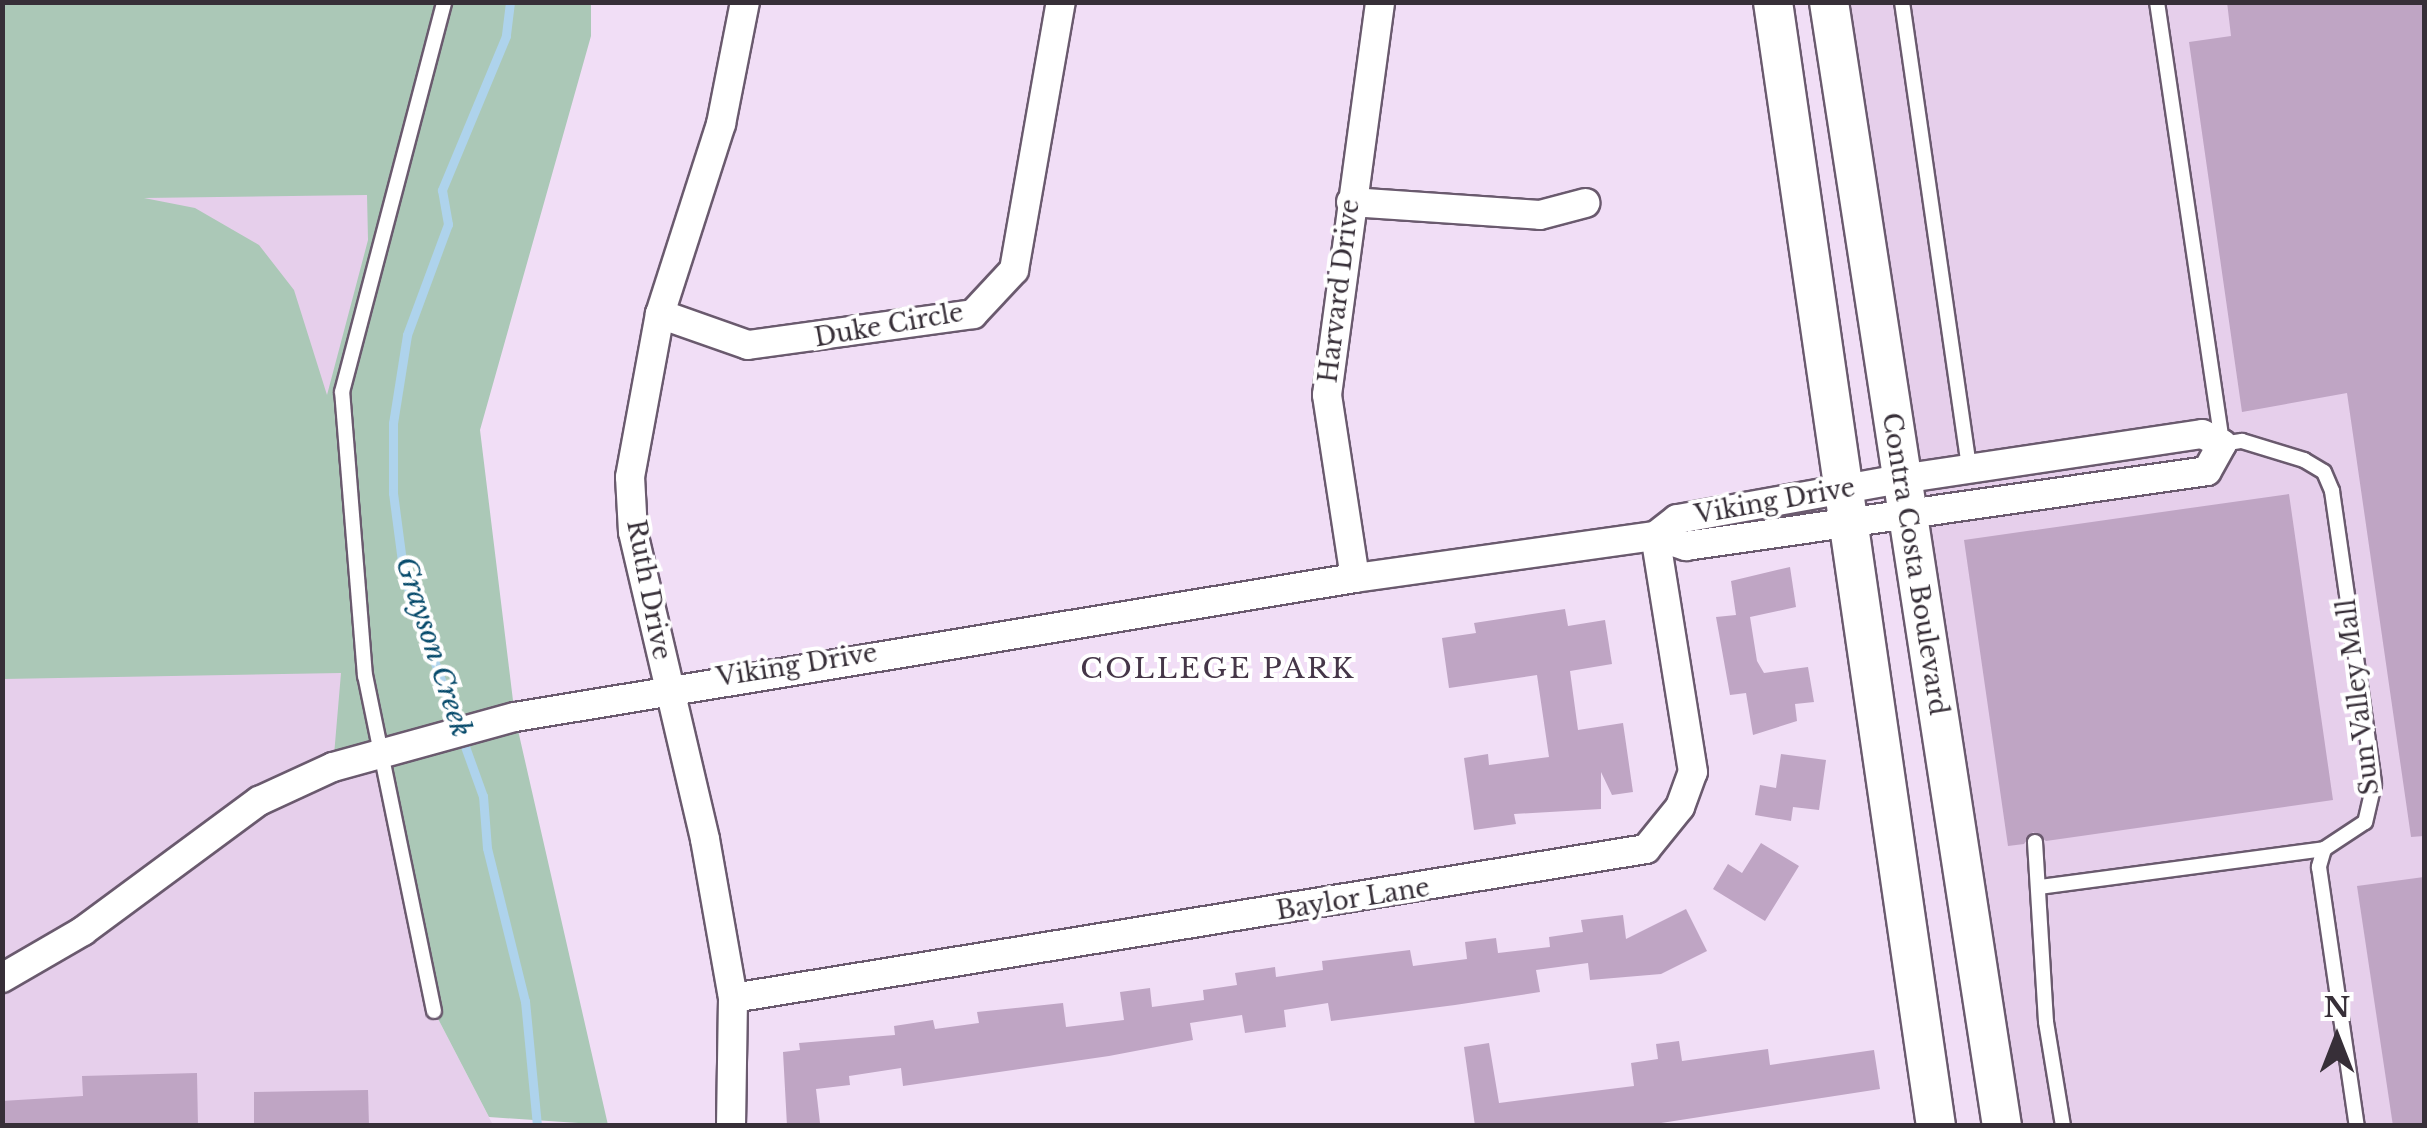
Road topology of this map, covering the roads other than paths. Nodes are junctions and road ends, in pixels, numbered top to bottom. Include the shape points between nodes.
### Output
1 (444, 2) edge
2 (745, 2) edge
3 (1061, 2) edge
4 (1380, 2) edge
5 (1773, 2) edge
6 (1829, 2) edge
7 (1902, 2) edge
8 (2157, 2) edge
9 (1351, 202) junction
10 (1585, 202) dead end
11 (660, 314) junction
12 (2222, 444) junction
13 (1969, 468) junction
14 (1903, 497) junction
15 (1846, 505) junction
16 (1656, 536) junction
17 (1356, 578) junction
18 (668, 687) junction
19 (390, 751) junction
20 (2036, 842) dead end
21 (2324, 848) junction
22 (2040, 887) junction
23 (2, 978) edge
24 (733, 998) junction
25 (434, 1012) dead end
26 (731, 1126) edge
27 (1936, 1126) edge
28 (2002, 1126) edge
29 (2062, 1126) edge
30 (2357, 1126) edge

1 - 19 lane via 342,392 364,676
2 - 11 street, Ruth Drive via 721,124
3 - 11 street, Duke Circle via 1014,270 972,314 748,346
4 - 9 street, Harvard Drive
5 - 15 main road
6 - 14 main road, Contra Costa Boulevard
7 - 13 lane
8 - 12 lane
9 - 10 street via 1540,215
9 - 17 street, Harvard Drive via 1327,394
11 - 18 street, Ruth Drive via 630,477 633,532
12 - 13 street, Sun Valley Mall via 2202,434
12 - 14 street via 2207,470
12 - 21 lane, Sun Valley Mall via 2242,441 2304,460 2324,472 2332,492 2374,805 2366,822
13 - 14 street, Sun Valley Mall
14 - 15 street, Viking Drive
14 - 28 main road, Contra Costa Boulevard
15 - 16 street, Viking Drive via 1677,519
15 - 27 main road
16 - 17 street, Viking Drive
16 - 24 street, Baylor Lane via 1692,772 1680,807 1646,848
17 - 18 street, Viking Drive
18 - 19 street, Viking Drive via 515,717
18 - 24 street, Ruth Drive
19 - 23 street, Viking Drive via 260,801 82,931
19 - 25 lane via 396,856
20 - 22 lane
21 - 22 lane
21 - 30 lane via 2319,867
22 - 29 lane via 2046,1022
24 - 26 street, Ruth Drive

